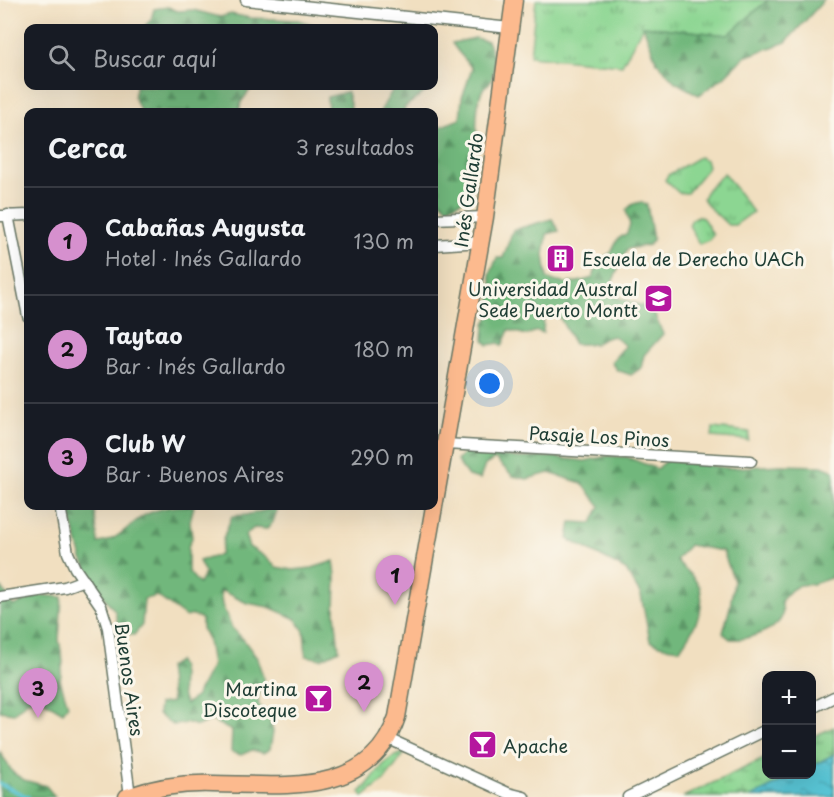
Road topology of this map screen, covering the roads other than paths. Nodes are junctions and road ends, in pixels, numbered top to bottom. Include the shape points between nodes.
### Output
1 (253, 0) edge
2 (514, 0) edge
3 (510, 28) junction
4 (24, 215) edge
5 (4, 216) edge
6 (485, 217) junction
7 (438, 219) edge
8 (481, 242) junction
9 (438, 244) edge
10 (24, 282) edge
11 (445, 444) junction
12 (751, 461) dead end
13 (438, 484) edge
14 (61, 510) edge
15 (433, 510) edge
16 (84, 580) junction
17 (0, 597) edge
18 (834, 697) edge
19 (816, 706) edge
20 (762, 732) edge
21 (389, 739) junction
22 (129, 796) edge
23 (524, 797) edge
24 (628, 797) edge

1 - 3 street
2 - 3 highway, Inés Gallardo
3 - 6 highway, Inés Gallardo
4 - 5 street
5 - 10 street
6 - 7 street
6 - 8 highway, Inés Gallardo
8 - 9 street
8 - 11 highway, Inés Gallardo
11 - 12 street, Pasaje Los Pinos
11 - 13 highway, Inés Gallardo
14 - 16 street, Buenos Aires via 68,553
15 - 21 highway, Inés Gallardo via 397,717
16 - 17 street via 65,587
16 - 22 street, Buenos Aires via 101,606 108,628
18 - 19 street
20 - 24 street
21 - 22 highway, Inés Gallardo via 363,772 334,786 293,789 195,784
21 - 23 street

